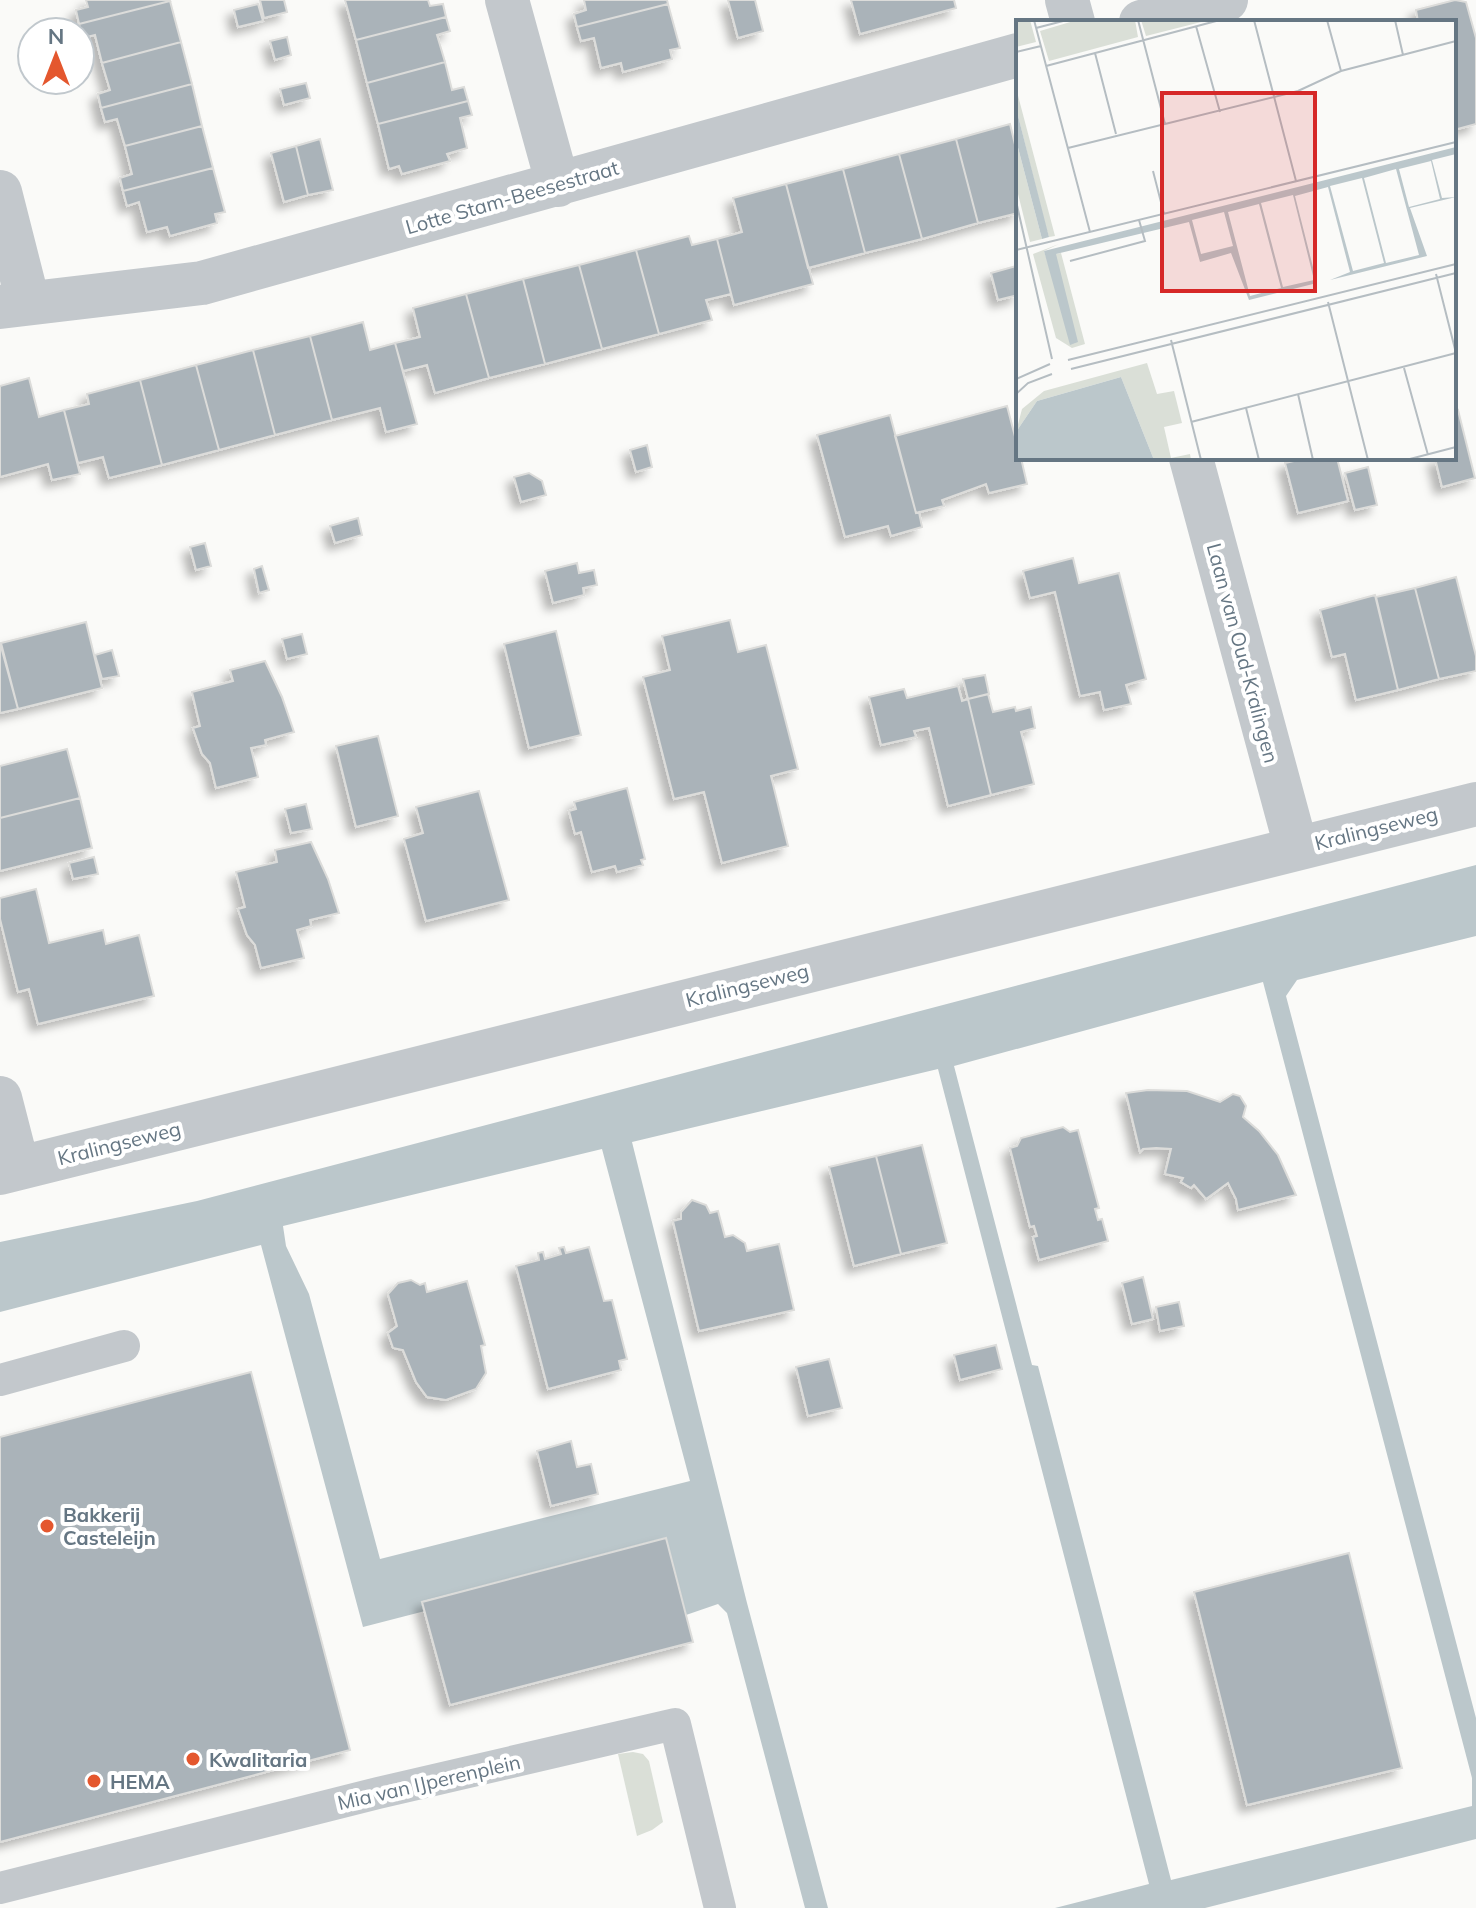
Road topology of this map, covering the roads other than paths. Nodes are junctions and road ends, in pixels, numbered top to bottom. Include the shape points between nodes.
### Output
1 (507, 0) edge
2 (1067, 0) edge
3 (1226, 0) edge
4 (1072, 20) edge
5 (1149, 20) edge
6 (1016, 56) edge
7 (558, 185) junction
8 (0, 192) edge
9 (14, 304) edge
10 (1192, 460) edge
11 (1476, 804) edge
12 (1296, 847) junction
13 (0, 1098) edge
14 (9, 1171) edge
15 (124, 1346) dead end
16 (0, 1380) edge
17 (0, 1888) edge
18 (720, 1908) edge

1 - 7 street
2 - 4 street
3 - 5 street
6 - 7 street, Lotte Stam-Beesestraat
7 - 9 street, Lotte Stam-Beesestraat via 202,283
8 - 9 street
10 - 12 street, Laan van Oud-Kralingen
11 - 12 street, Kralingseweg
12 - 14 street, Kralingseweg
13 - 14 street, Kralingseweg
15 - 16 lane
17 - 18 lane, Mia van IJperenplein via 675,1724

